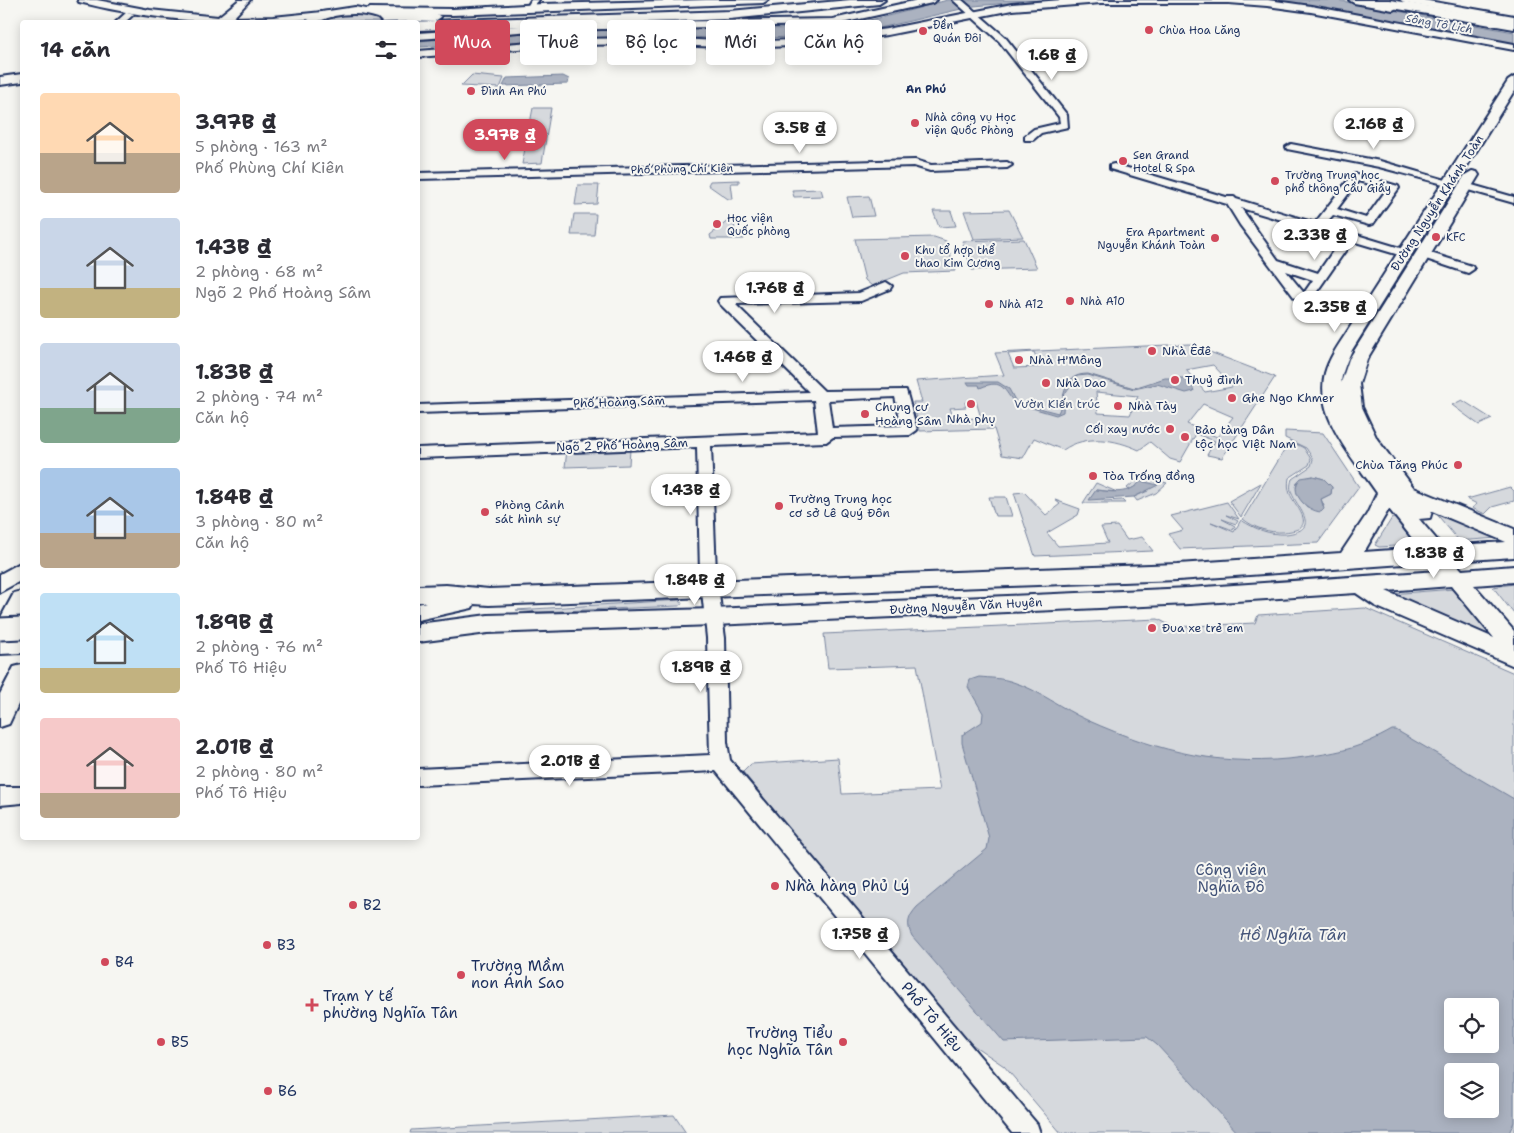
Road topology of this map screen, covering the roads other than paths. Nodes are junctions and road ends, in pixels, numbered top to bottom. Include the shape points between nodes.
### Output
1 (143, 0) edge
2 (245, 0) edge
3 (763, 0) edge
4 (786, 0) edge
5 (851, 0) edge
6 (879, 0) edge
7 (932, 0) edge
8 (958, 0) edge
9 (1354, 0) edge
10 (1369, 0) edge
11 (1387, 0) edge
12 (1405, 0) edge
13 (78, 1) edge
14 (682, 2) edge
15 (533, 4) edge
16 (370, 11) junction
17 (972, 11) junction
18 (714, 13) junction
19 (332, 14) junction
20 (871, 14) junction
21 (123, 15) edge
22 (595, 16) junction
23 (1483, 18) junction
24 (172, 20) edge
25 (194, 20) edge
26 (224, 20) edge
27 (276, 20) edge
28 (316, 20) edge
29 (387, 20) edge
30 (1513, 21) edge
31 (420, 25) edge
32 (420, 30) edge
33 (420, 36) edge
34 (1511, 47) edge
35 (420, 54) edge
36 (1514, 80) edge
37 (1029, 138) dead end
38 (1291, 147) dead end
39 (1478, 165) dead end
40 (1006, 166) dead end
41 (1114, 167) dead end
42 (594, 171) joint
43 (420, 176) edge
44 (1458, 184) junction
45 (1514, 186) edge
46 (1230, 199) junction
47 (1511, 199) edge
48 (1328, 210) junction
49 (1318, 226) junction
50 (1349, 236) junction
51 (1406, 253) junction
52 (1424, 255) junction
53 (1275, 263) junction
54 (1468, 269) dead end
55 (1320, 278) junction
56 (886, 286) dead end
57 (1304, 302) junction
58 (1362, 321) junction
59 (820, 395) junction
60 (420, 409) edge
61 (825, 435) junction
62 (704, 442) junction
63 (420, 453) edge
64 (1396, 492) junction
65 (1514, 537) edge
66 (1514, 549) edge
67 (1447, 555) junction
68 (1347, 561) junction
69 (20, 571) edge
70 (1178, 572) junction
71 (1514, 574) edge
72 (1047, 577) junction
73 (1466, 577) junction
74 (0, 584) edge
75 (1360, 585) junction
76 (709, 590) junction
77 (420, 594) edge
78 (1189, 596) junction
79 (489, 597) junction
80 (1055, 602) junction
81 (17, 610) edge
82 (420, 613) edge
83 (420, 613) edge
84 (713, 617) junction
85 (488, 624) junction
86 (1514, 626) edge
87 (0, 629) edge
88 (420, 633) edge
89 (0, 640) edge
90 (20, 644) edge
91 (0, 645) edge
92 (1514, 647) edge
93 (1514, 657) edge
94 (20, 679) edge
95 (11, 702) edge
96 (721, 763) junction
97 (420, 777) edge
98 (20, 795) edge
99 (0, 796) edge
100 (1028, 1133) edge

1 - 21 main road
2 - 26 main road
3 - 14 main road
4 - 18 highway
5 - 18 highway
6 - 18 highway via 798,10
7 - 20 main road
8 - 17 street
9 - 30 main road
10 - 23 highway
11 - 23 highway
12 - 30 main road
13 - 21 main road
14 - 15 main road
15 - 16 main road via 453,12
16 - 19 highway
16 - 29 highway
17 - 34 main road via 1101,0 1229,0 1311,9
17 - 35 main road via 887,32 814,42 742,45 654,40 570,42
17 - 37 street via 1007,43 1064,117 1066,125 1038,131
18 - 20 highway
18 - 22 highway
19 - 27 main road
19 - 28 highway
20 - 33 main road via 822,22 547,26
21 - 24 main road
21 - 25 main road
22 - 29 highway via 521,12
22 - 31 highway
22 - 32 highway
23 - 30 highway
36 - 44 main road, Đường Nguyễn Khánh Toàn
38 - 44 street via 1380,164
39 - 44 main road, Đường Nguyễn Khánh Toàn
40 - 42 street, Phố Phùng Chí Kiên via 930,168 915,163
41 - 46 street
42 - 43 street, Phố Phùng Chí Kiên
44 - 47 street
44 - 51 main road, Đường Nguyễn Khánh Toàn
44 - 52 main road, Đường Nguyễn Khánh Toàn
45 - 47 street
46 - 49 street
46 - 53 street
48 - 48 street via 1368,222 1394,188 1356,177
48 - 49 street
49 - 50 street
50 - 51 street
50 - 55 street
51 - 58 main road, Đường Nguyễn Khánh Toàn
52 - 54 street
52 - 64 main road, Đường Nguyễn Khánh Toàn via 1358,359 1350,382 1350,398 1358,421
53 - 55 street
53 - 57 street
55 - 57 street
56 - 59 street via 861,297 724,302
57 - 58 street
58 - 64 main road, Đường Nguyễn Khánh Toàn via 1336,364 1332,380 1333,400 1344,431
59 - 60 street, Phố Hoàng Sâm
59 - 61 street
59 - 61 street, Phố Hoàng Sâm via 901,392 910,430
61 - 62 street, Ngõ 2 Phố Hoàng Sâm
62 - 63 street, Ngõ 2 Phố Hoàng Sâm
62 - 76 street
64 - 65 main road
64 - 67 main road, Đường Nguyễn Khánh Toàn
64 - 68 main road
66 - 67 main road, Đường Nguyễn Văn Huyên
67 - 68 main road, Đường Nguyễn Văn Huyên
67 - 73 main road, Đường Nguyễn Khánh Toàn
68 - 70 main road, Đường Nguyễn Văn Huyên
69 - 74 main road
70 - 72 main road, Đường Nguyễn Văn Huyên
70 - 78 main road
71 - 73 main road, Đường Nguyễn Văn Huyên
72 - 76 main road, Đường Nguyễn Văn Huyên
72 - 80 main road
73 - 75 main road, Đường Nguyễn Văn Huyên
73 - 86 main road, Đường Nguyễn Khánh Toàn
73 - 92 main road, Đường Nguyễn Khánh Toàn
75 - 78 main road, Đường Nguyễn Văn Huyên
75 - 93 main road via 1383,600
76 - 79 main road, Đường Nguyễn Văn Huyên
76 - 84 street
77 - 79 main road, Đường Nguyễn Văn Huyên
78 - 80 main road, Đường Nguyễn Văn Huyên
79 - 82 main road
80 - 84 main road, Đường Nguyễn Văn Huyên
81 - 87 main road, bridge
81 - 89 main road
83 - 85 main road
84 - 85 main road, Đường Nguyễn Văn Huyên
84 - 96 street
85 - 88 main road, Đường Nguyễn Văn Huyên
90 - 91 main road
94 - 95 main road
96 - 97 street
96 - 100 street, Phố Tô Hiệu
98 - 99 street

